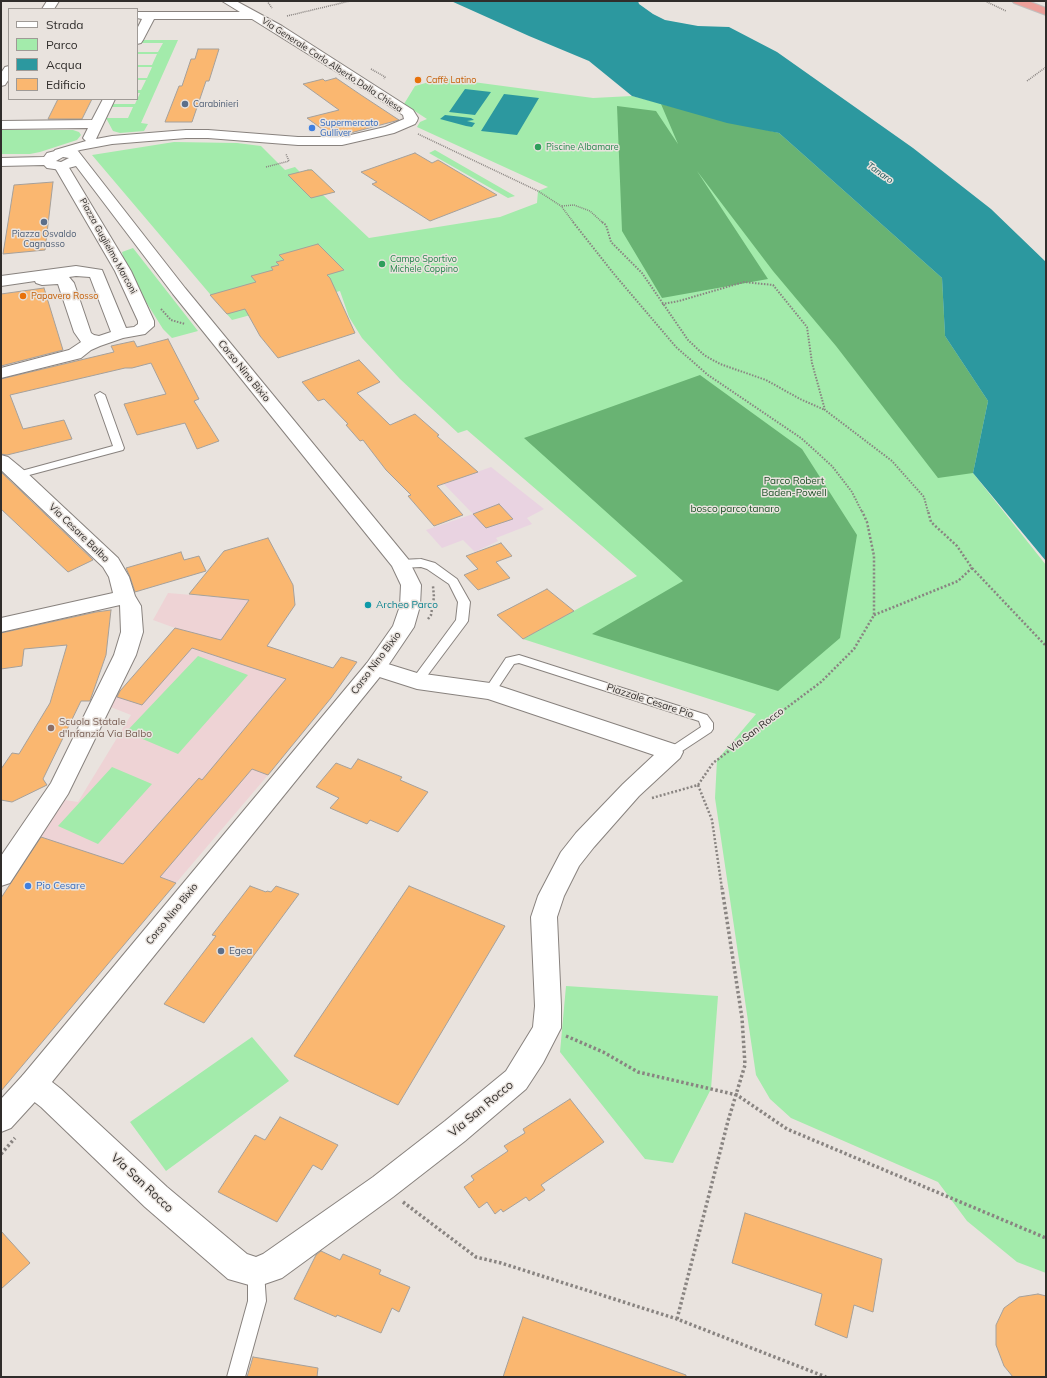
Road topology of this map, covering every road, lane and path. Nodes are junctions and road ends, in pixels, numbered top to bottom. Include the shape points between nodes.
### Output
1 (228, 1) edge
2 (350, 1) edge
3 (1018, 1) edge
4 (1025, 1) edge
5 (1046, 4) edge
6 (1046, 12) edge
7 (138, 15) edge
8 (150, 15) junction
9 (260, 19) junction
10 (138, 38) edge
11 (1046, 67) edge
12 (8, 72) edge
13 (1027, 81) dead end
14 (1, 82) edge
15 (108, 100) edge
16 (96, 124) junction
17 (1, 125) edge
18 (404, 125) junction
19 (107, 141) junction
20 (88, 144) junction
21 (282, 145) junction
22 (76, 157) junction
23 (56, 160) junction
24 (1, 162) edge
25 (266, 167) dead end
26 (101, 189) junction
27 (561, 206) junction
28 (1, 281) edge
29 (1, 286) edge
30 (131, 286) junction
31 (662, 304) junction
32 (206, 324) junction
33 (120, 334) junction
34 (95, 342) junction
35 (1, 373) edge
36 (100, 395) dead end
37 (825, 410) junction
38 (1, 461) edge
39 (18, 475) junction
40 (411, 564) junction
41 (972, 568) junction
42 (125, 597) junction
43 (874, 615) junction
44 (427, 621) dead end
45 (1, 625) edge
46 (1046, 646) edge
47 (375, 668) junction
48 (417, 681) junction
49 (490, 691) junction
50 (672, 752) junction
51 (698, 785) junction
52 (616, 808) junction
53 (1, 876) edge
54 (547, 1028) junction
55 (32, 1084) junction
56 (737, 1095) junction
57 (1, 1119) edge
58 (383, 1187) junction
59 (1046, 1238) edge
60 (256, 1272) junction
61 (676, 1319) junction
62 (236, 1377) edge
63 (826, 1377) edge

1 - 9 street, Via Generale Carlo Alberto Dalla Chiesa
2 - 9 path
3 - 6 highway
4 - 5 highway
7 - 8 street
8 - 9 street
8 - 10 street
9 - 18 street, Via Generale Carlo Alberto Dalla Chiesa via 408,113 410,121
11 - 13 path
12 - 14 street
15 - 16 street
16 - 17 street
16 - 19 street via 105,129
16 - 20 street
18 - 21 street, Via Generale Carlo Alberto Dalla Chiesa via 342,142
18 - 27 path via 538,191
19 - 20 street, Via Generale Carlo Alberto Dalla Chiesa
19 - 21 street, Via Generale Carlo Alberto Dalla Chiesa via 208,134
19 - 22 street
20 - 23 street, Via Generale Carlo Alberto Dalla Chiesa
21 - 25 path via 289,161
22 - 23 street via 73,162
22 - 26 street, Corso Nino Bixio
23 - 24 street, Corso Nino Bixio
23 - 26 street, Corso Nino Bixio
23 - 30 street, Piazza Guglielmo Marconi
26 - 32 street, Corso Nino Bixio
27 - 31 path via 574,205 590,211 606,225 611,242 642,274
27 - 43 path via 676,347 708,375 801,438 832,466 852,492 867,522 874,556
28 - 33 street via 76,271 96,272
29 - 34 street via 63,280 84,336
30 - 32 path via 138,285 171,320 194,327
30 - 33 street, Piazza Guglielmo Marconi via 146,326
31 - 37 path via 688,340 704,355 720,364 766,380
31 - 37 path via 744,282 772,285 807,327 812,363
32 - 40 street, Corso Nino Bixio
33 - 34 street, Piazza Guglielmo Marconi
34 - 35 street, Piazza Guglielmo Marconi via 75,354
36 - 39 lane via 120,448
37 - 41 path via 892,461 924,497 931,522 957,546
38 - 39 street, Via Cesare Balbo
39 - 42 street, Via Cesare Balbo via 111,562
40 - 44 path via 432,584 434,597 431,615
40 - 47 street, Corso Nino Bixio via 410,606 403,627
40 - 48 lane via 431,566 453,582 464,602 462,621
41 - 43 path via 958,581
41 - 46 path
42 - 45 street
42 - 53 street, Via Cesare Balbo via 131,606 132,632 125,654 60,788
43 - 51 path, Via San Rocco via 854,649 821,682 713,763
47 - 48 street
47 - 55 street, Corso Nino Bixio
48 - 49 street
49 - 50 street
49 - 50 lane, Piazzale Cesare Pio via 510,661 519,659 703,718 707,723 707,729
50 - 52 street, Via San Rocco via 631,790
51 - 52 path
51 - 56 path via 712,820 742,1018 744,1065
52 - 54 street, Via San Rocco via 570,859 546,910 544,917
54 - 56 path via 603,1052 638,1072
54 - 58 street, Via San Rocco via 534,1054 516,1080
55 - 57 street, Corso Nino Bixio
55 - 60 street, Via San Rocco via 51,1098 156,1197 239,1268
56 - 59 path via 787,1129
56 - 61 path
58 - 60 street, Via San Rocco via 271,1267
58 - 61 path via 476,1257
60 - 62 lane via 257,1301
61 - 63 path

